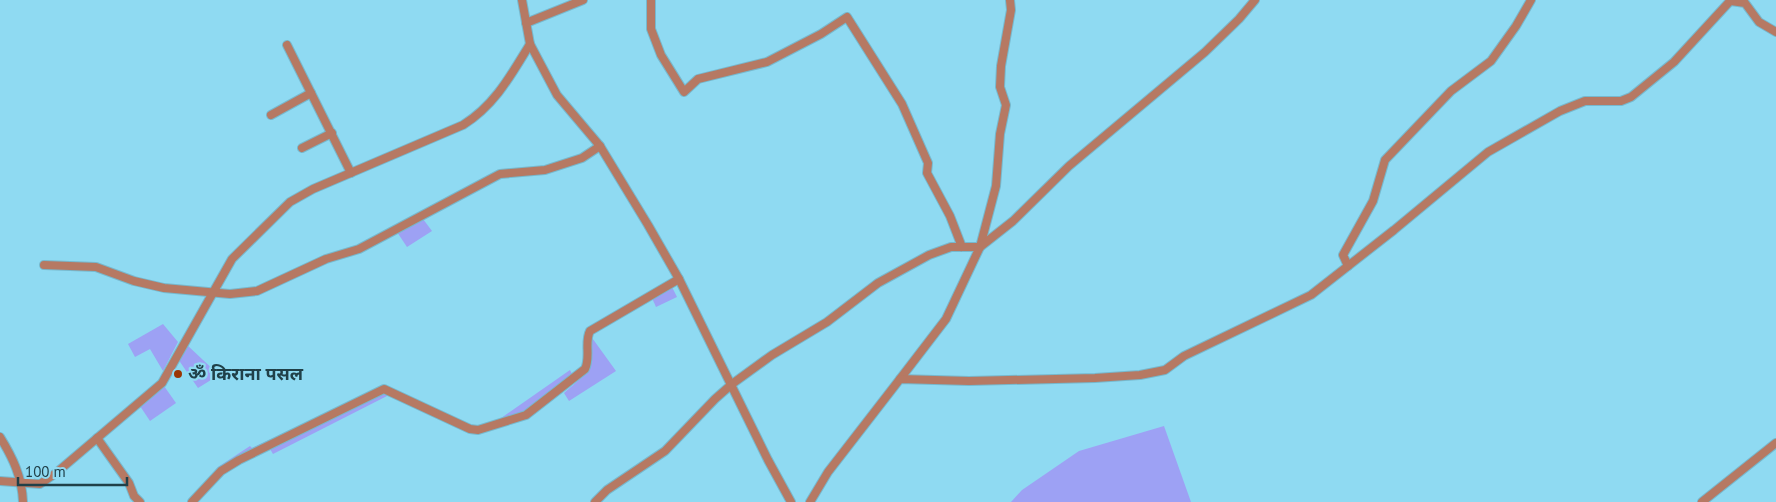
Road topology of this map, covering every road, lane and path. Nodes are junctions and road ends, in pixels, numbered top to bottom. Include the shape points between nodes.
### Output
1 (522, 0) edge
2 (583, 0) edge
3 (651, 0) edge
4 (1010, 0) edge
5 (1255, 0) edge
6 (1530, 0) edge
7 (1731, 0) edge
8 (526, 23) junction
9 (1776, 32) edge
10 (530, 44) junction
11 (287, 45) dead end
12 (311, 93) junction
13 (271, 115) dead end
14 (332, 133) junction
15 (600, 146) junction
16 (302, 148) dead end
17 (352, 173) junction
18 (962, 247) junction
19 (980, 247) junction
20 (44, 265) dead end
21 (1348, 266) junction
22 (679, 279) junction
23 (212, 292) junction
24 (900, 379) junction
25 (732, 384) junction
26 (0, 437) edge
27 (97, 438) junction
28 (1776, 443) edge
29 (0, 481) edge
30 (22, 484) junction
31 (23, 502) edge
32 (140, 502) edge
33 (192, 502) edge
34 (594, 502) edge
35 (791, 502) edge
36 (810, 502) edge
37 (1702, 502) edge

1 - 8 street
2 - 8 street
3 - 18 street via 651,29 661,55 684,92 698,80 767,62 847,17 902,104 928,163 927,172
4 - 19 street via 1000,80 1006,106 996,186
5 - 19 street via 1206,52 1069,166 1013,221
6 - 21 street via 1491,61 1451,91 1385,160 1373,201 1343,255
7 - 9 street via 1744,3 1759,22
7 - 21 street via 1674,62 1631,97 1621,101 1585,101 1560,111 1488,152
8 - 10 street
10 - 15 street via 557,95
10 - 17 street via 502,90 478,116
11 - 12 street
12 - 13 street
12 - 14 street
14 - 16 street
14 - 17 street
15 - 22 street
15 - 23 street via 582,158 545,170 500,174 359,249 326,259 257,291
17 - 23 street via 313,188 290,202 232,259
18 - 19 street
18 - 25 street via 951,247 928,255 878,283 827,322
19 - 24 street via 946,319
20 - 23 street via 96,268 164,288
21 - 24 street via 1311,294 1184,356 1165,370 1095,378
22 - 25 street
22 - 33 street via 590,330 585,369 526,414 478,430 470,429 384,389 239,460 221,471
23 - 27 street via 162,383
24 - 36 street via 828,472
25 - 34 street via 665,452
25 - 35 street
26 - 30 street
27 - 30 street via 40,484
27 - 32 street
28 - 37 street
29 - 30 street
30 - 31 street

